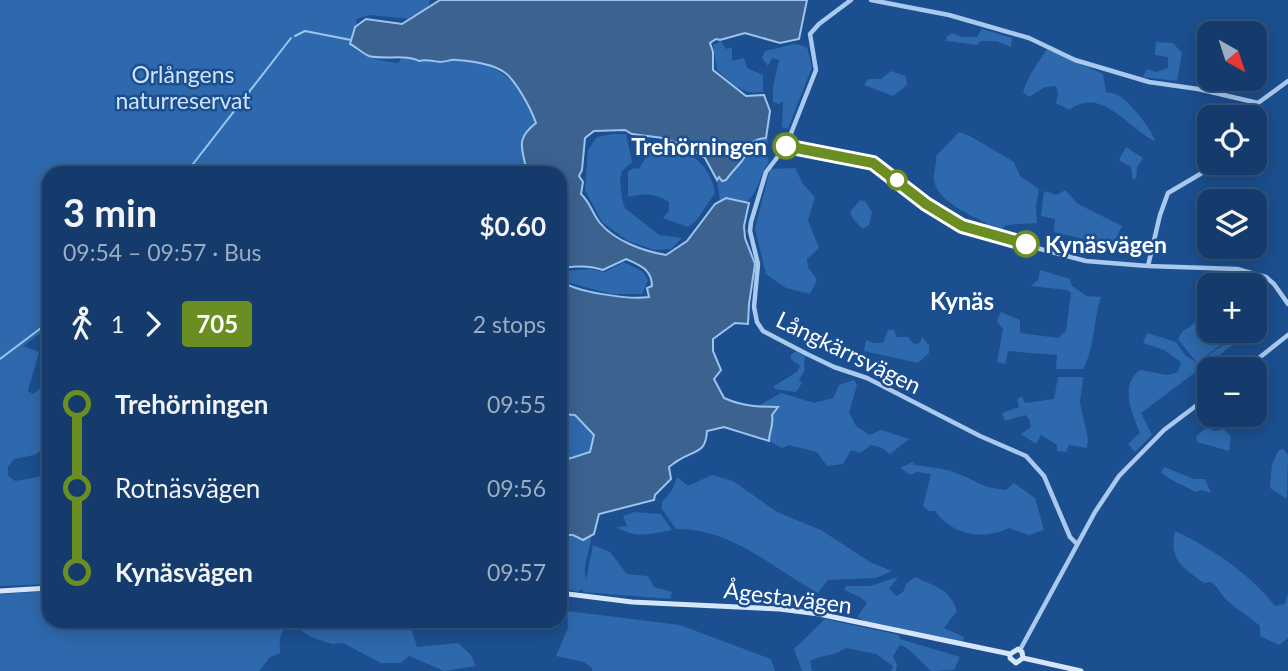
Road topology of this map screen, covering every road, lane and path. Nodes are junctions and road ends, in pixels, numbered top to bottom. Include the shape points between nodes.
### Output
1 (851, 0) edge
2 (871, 0) edge
3 (1288, 81) edge
4 (1258, 103) joint
5 (786, 146) junction
6 (1199, 175) edge
7 (1148, 266) junction
8 (1288, 304) edge
9 (1288, 335) edge
10 (1260, 357) edge
11 (1197, 405) edge
12 (1077, 544) junction
13 (42, 588) edge
14 (0, 591) edge
15 (567, 594) edge
16 (1020, 650) junction
17 (1010, 654) junction
18 (1023, 659) junction
19 (1081, 671) edge

1 - 5 street, Långkärrsvägen via 810,34 816,70
2 - 4 street via 976,22 1149,82
3 - 4 street
5 - 7 street via 873,163 943,216 983,234 1086,261
5 - 12 street, Långkärrsvägen via 766,172 751,222 758,264 754,315 759,326 816,359 867,378 1026,456 1044,476 1071,540
6 - 7 street via 1168,193
7 - 8 street via 1237,268 1274,284
9 - 10 street
11 - 12 street via 1164,429 1124,470
12 - 16 street
13 - 14 main road
15 - 17 main road, Ågestavägen via 819,614
16 - 17 main road
16 - 18 main road
17 - 18 main road, Ågestavägen via 1016,663
18 - 19 main road, Ågestavägen

